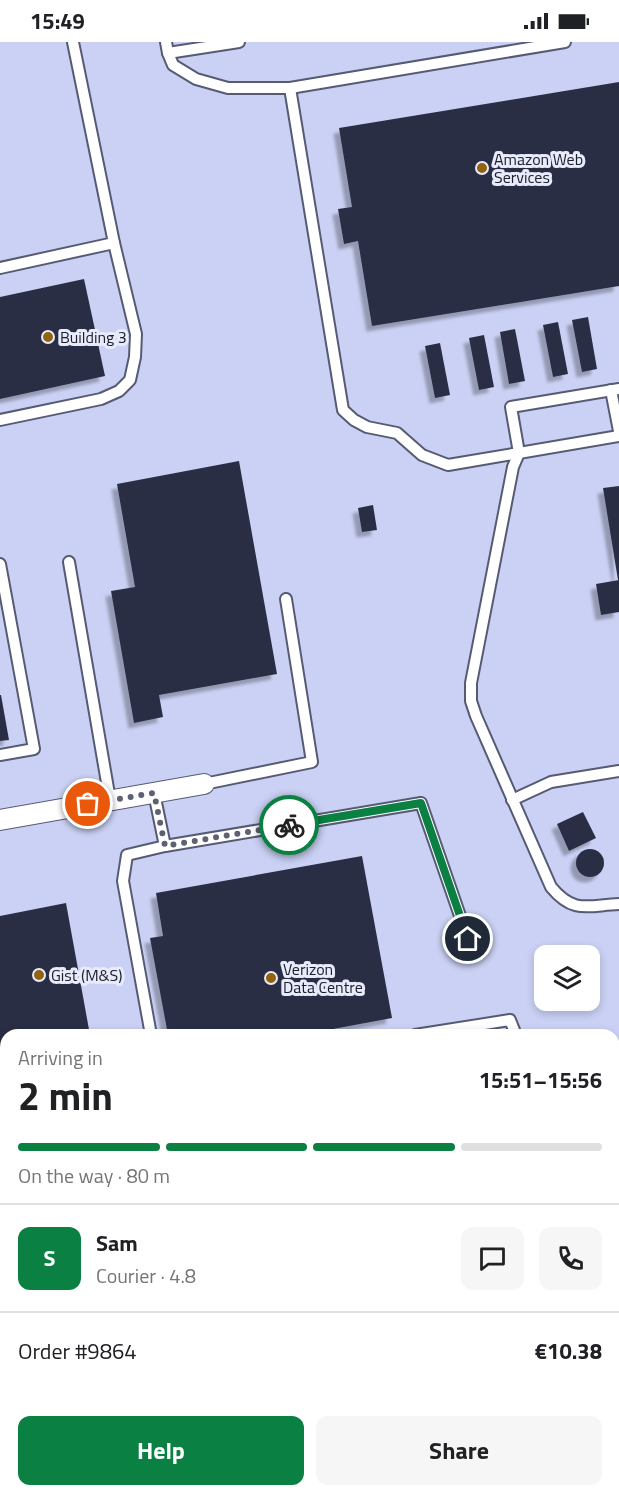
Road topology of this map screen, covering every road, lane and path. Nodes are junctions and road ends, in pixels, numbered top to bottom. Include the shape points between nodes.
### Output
1 (73, 42) edge
2 (239, 42) edge
3 (565, 42) edge
4 (167, 48) edge
5 (290, 88) junction
6 (114, 243) junction
7 (0, 268) edge
8 (615, 389) edge
9 (0, 420) edge
10 (619, 431) edge
11 (619, 436) edge
12 (519, 453) junction
13 (69, 562) dead end
14 (0, 564) edge
15 (286, 599) dead end
16 (0, 755) edge
17 (619, 771) edge
18 (204, 784) joint
19 (154, 793) junction
20 (110, 800) junction
21 (512, 800) junction
22 (0, 820) edge
23 (165, 846) junction
24 (619, 904) edge
25 (468, 939) dead end
26 (150, 1029) edge
27 (453, 1029) edge
28 (514, 1029) edge

1 - 6 lane
2 - 4 lane
3 - 5 lane
4 - 5 lane via 173,65 196,79 228,88
5 - 12 lane via 343,410 367,427 397,433 422,455 448,465
6 - 7 lane
6 - 9 lane via 136,334 130,380 119,391 101,399
8 - 10 lane
8 - 12 lane via 511,406
11 - 12 lane
12 - 21 lane via 513,467 471,683 476,716
13 - 20 lane
14 - 16 lane via 34,748
15 - 18 lane via 312,762
17 - 21 lane via 552,782
18 - 19 street
19 - 20 street
19 - 23 lane
20 - 22 street
21 - 24 lane via 559,897 588,908
23 - 25 lane via 421,803
23 - 26 lane via 127,855 123,881
27 - 28 lane via 510,1020

